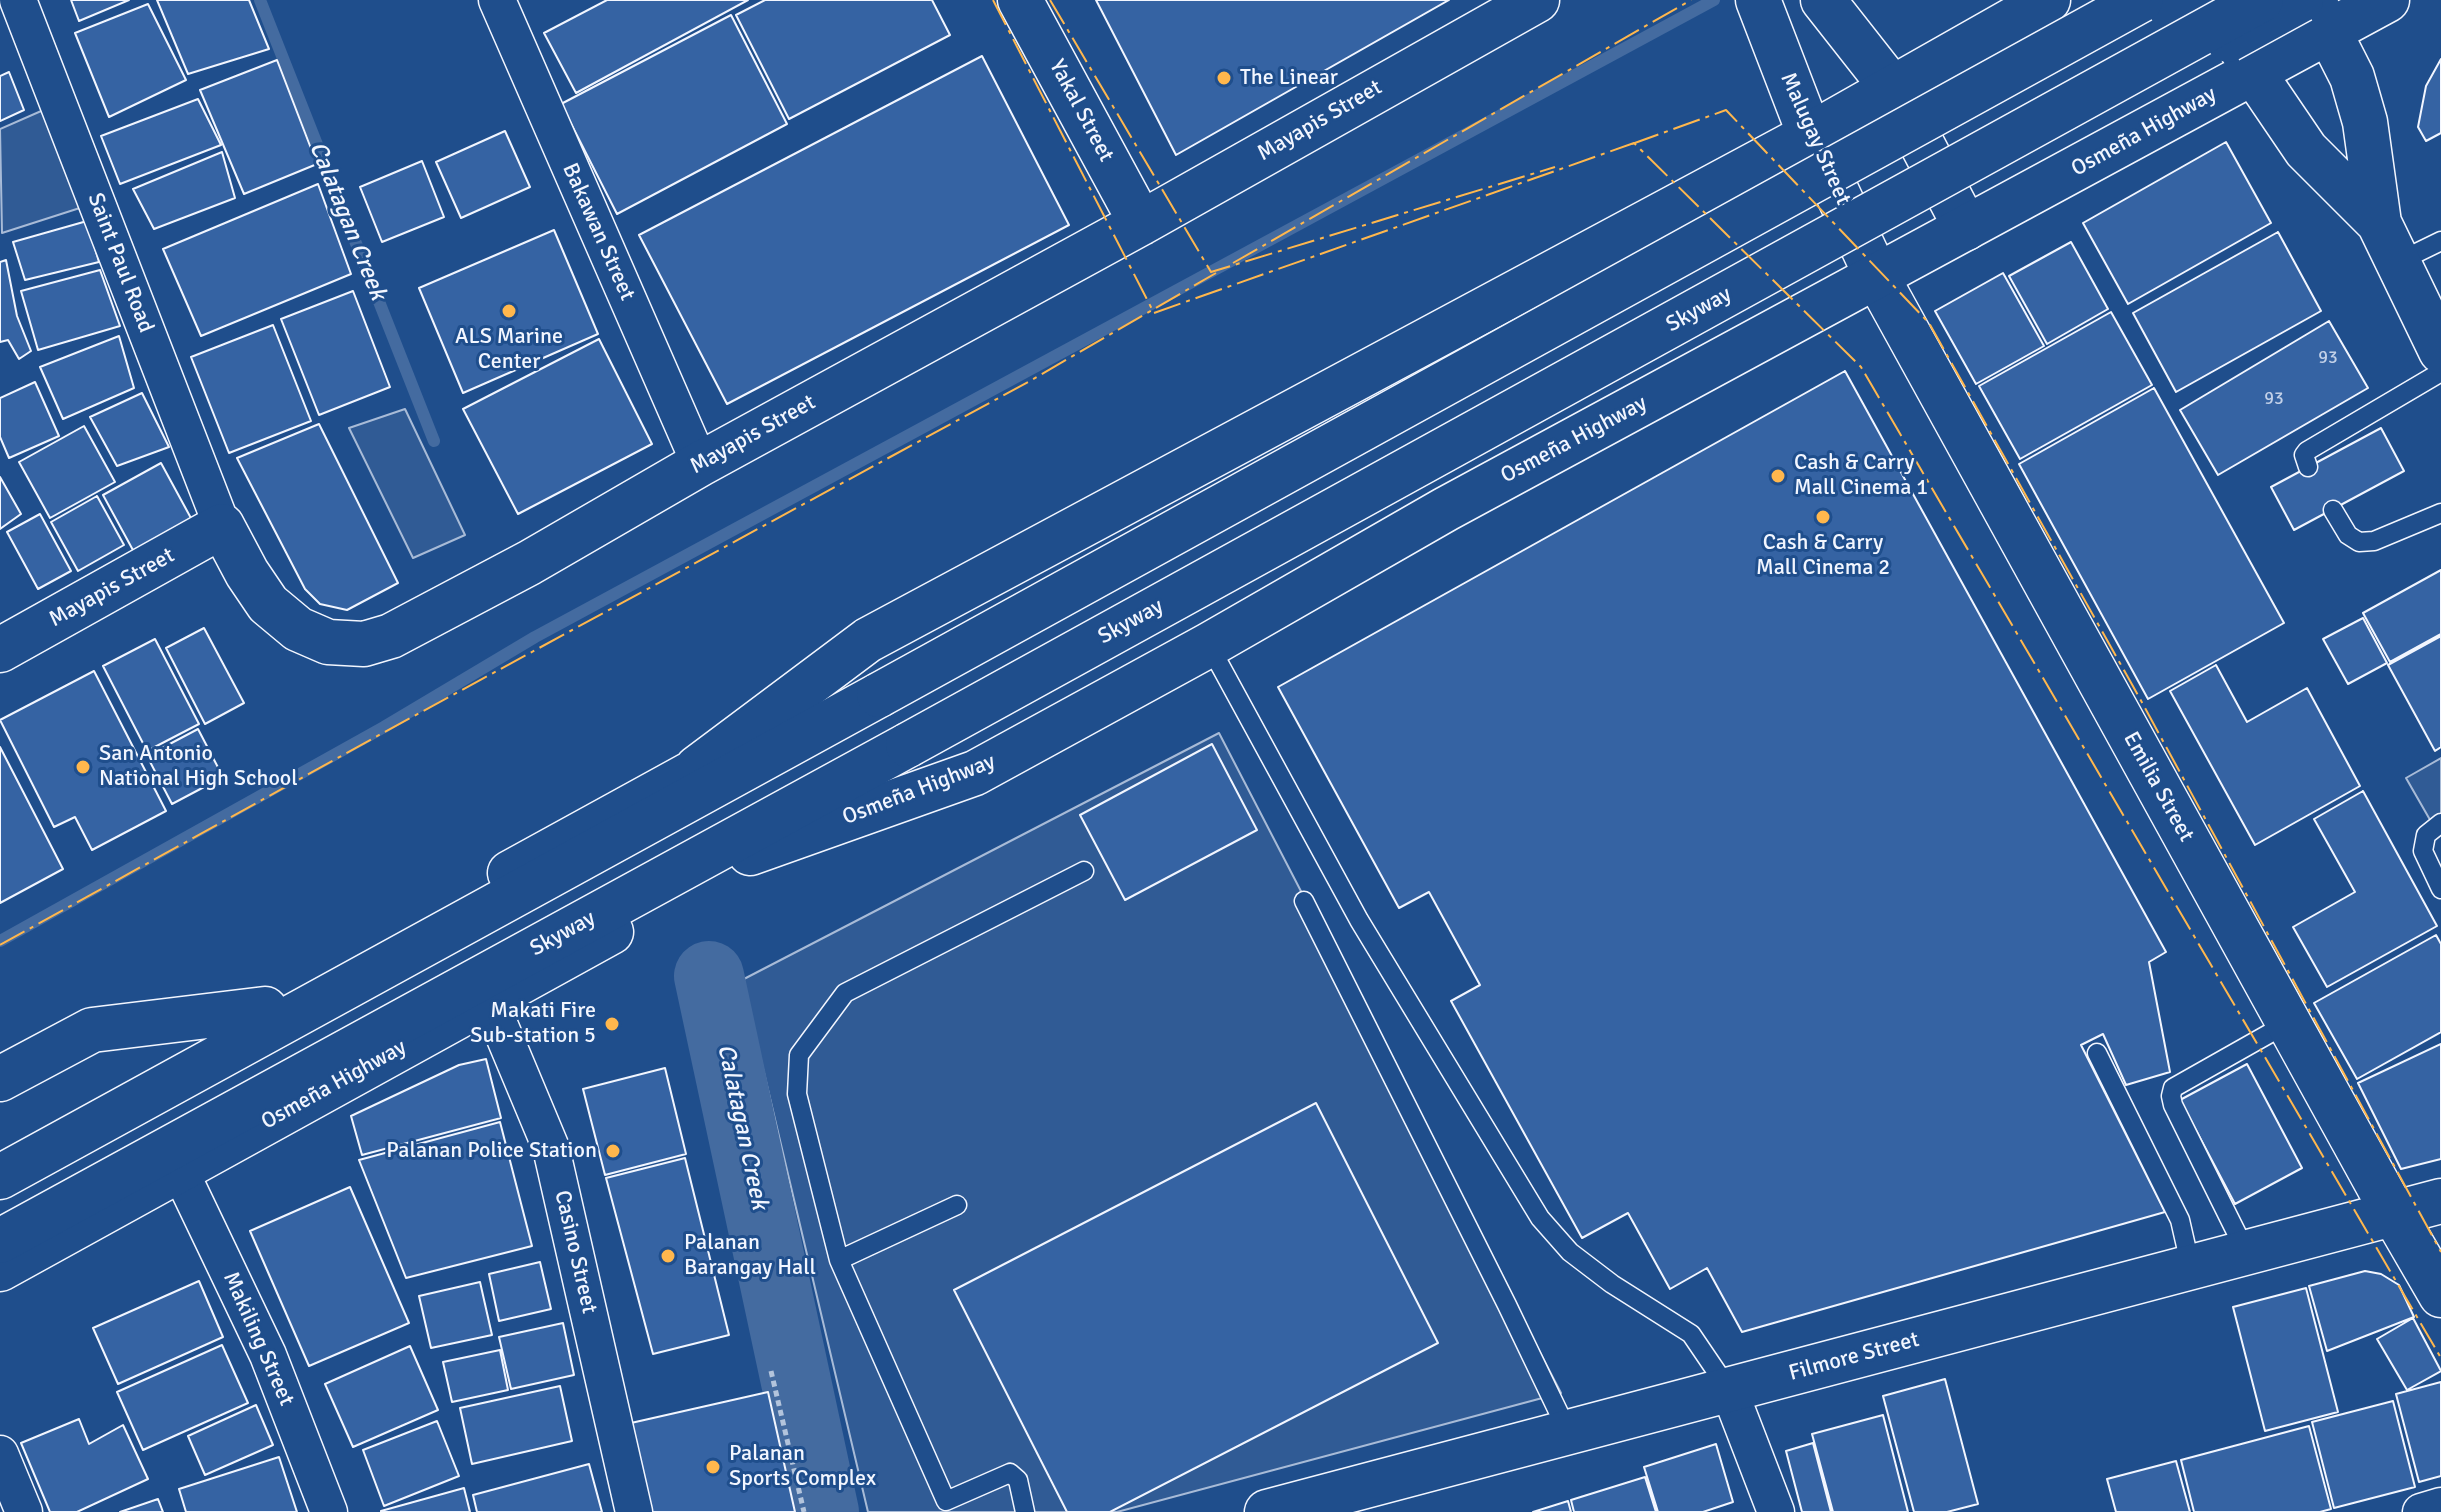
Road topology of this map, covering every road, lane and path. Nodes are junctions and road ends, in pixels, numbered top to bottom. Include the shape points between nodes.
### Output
1 (18, 0) edge
2 (497, 0) edge
3 (1020, 0) edge
4 (1537, 0) edge
5 (1758, 0) edge
6 (1823, 0) edge
7 (2048, 0) edge
8 (2117, 0) edge
9 (2141, 0) edge
10 (2218, 0) edge
11 (2261, 0) edge
12 (2387, 0) edge
13 (2314, 10) edge
14 (2253, 72) junction
15 (1893, 89) junction
16 (1810, 135) junction
17 (1141, 223) junction
18 (2379, 223) junction
19 (1966, 228) junction
20 (2441, 241) edge
21 (2398, 262) junction
22 (1877, 277) junction
23 (2441, 351) edge
24 (2441, 372) edge
25 (700, 464) junction
26 (2308, 467) dead end
27 (2333, 510) dead end
28 (2441, 513) edge
29 (222, 526) junction
30 (1209, 645) junction
31 (0, 650) edge
32 (697, 768) junction
33 (2438, 824) edge
34 (750, 853) junction
35 (1084, 871) dead end
36 (2441, 889) edge
37 (1304, 901) dead end
38 (489, 1000) junction
39 (265, 1009) junction
40 (2288, 1023) junction
41 (2097, 1053) dead end
42 (0, 1079) edge
43 (0, 1154) edge
44 (179, 1169) junction
45 (0, 1177) edge
46 (2441, 1201) edge
47 (957, 1205) dead end
48 (2394, 1214) junction
49 (0, 1241) edge
50 (2247, 1253) junction
51 (839, 1260) junction
52 (2191, 1268) junction
53 (0, 1269) edge
54 (2441, 1295) edge
55 (771, 1371) dead end
56 (1729, 1390) junction
57 (1568, 1432) junction
58 (0, 1454) edge
59 (2441, 1506) edge
60 (24, 1512) edge
61 (329, 1512) edge
62 (634, 1512) edge
63 (804, 1512) edge
64 (1025, 1512) edge
65 (1267, 1512) edge
66 (1776, 1512) edge
67 (2421, 1512) edge

1 - 29 street, Saint Paul Road
2 - 25 street, Bakawan Street
3 - 17 main road, Yakal Street
4 - 17 main road, Mayapis Street
5 - 16 main road, Malugay Street
6 - 15 main road
7 - 15 main road
8 - 32 main road via 872,685
9 - 45 main road, bridge
10 - 14 main road
11 - 49 main road, Skyway, bridge
12 - 13 main road, Osmeña Highway
13 - 14 main road, Osmeña Highway
13 - 18 main road via 2352,77 2365,122
13 - 34 main road, Osmeña Highway, bridge via 953,739
14 - 18 main road via 2306,150
14 - 19 main road, Osmeña Highway
15 - 16 main road
15 - 19 main road
16 - 22 main road, Malugay Street
16 - 32 main road via 868,640
17 - 25 main road, Mayapis Street
18 - 21 main road
19 - 22 main road, Osmeña Highway
20 - 21 lane
21 - 23 main road
22 - 30 main road, Osmeña Highway via 1446,509
22 - 40 main road, Emilia Street
24 - 26 lane via 2307,451
25 - 29 main road, Mayapis Street via 415,625 364,644 328,642 298,629 268,604
27 - 28 lane via 2348,535 2359,542 2374,541
29 - 31 main road, Mayapis Street
30 - 34 main road, Osmeña Highway via 975,773
30 - 56 lane via 1359,920 1540,1218 1570,1252 1691,1334
32 - 39 main road
33 - 36 lane via 2426,835 2423,851
34 - 38 main road, Osmeña Highway
35 - 51 lane via 845,993 799,1055 797,1094
37 - 57 lane
38 - 44 main road, Osmeña Highway
38 - 62 street, Casino Street via 551,1148
39 - 42 main road via 92,1030
39 - 43 main road
40 - 48 main road, Emilia Street
40 - 50 lane via 2173,1088 2171,1096
41 - 52 lane via 2180,1220
44 - 53 main road, Osmeña Highway
44 - 61 street, Makiling Street via 268,1355
46 - 48 main road, Filmore Street
47 - 51 lane
48 - 50 main road, Filmore Street
48 - 54 main road, Emilia Street
50 - 52 main road, Filmore Street
51 - 64 lane via 946,1501 1010,1473 1018,1480
52 - 56 main road, Filmore Street
55 - 63 path
56 - 57 main road, Filmore Street
56 - 66 street
57 - 65 main road, Filmore Street
58 - 60 street
59 - 67 street

